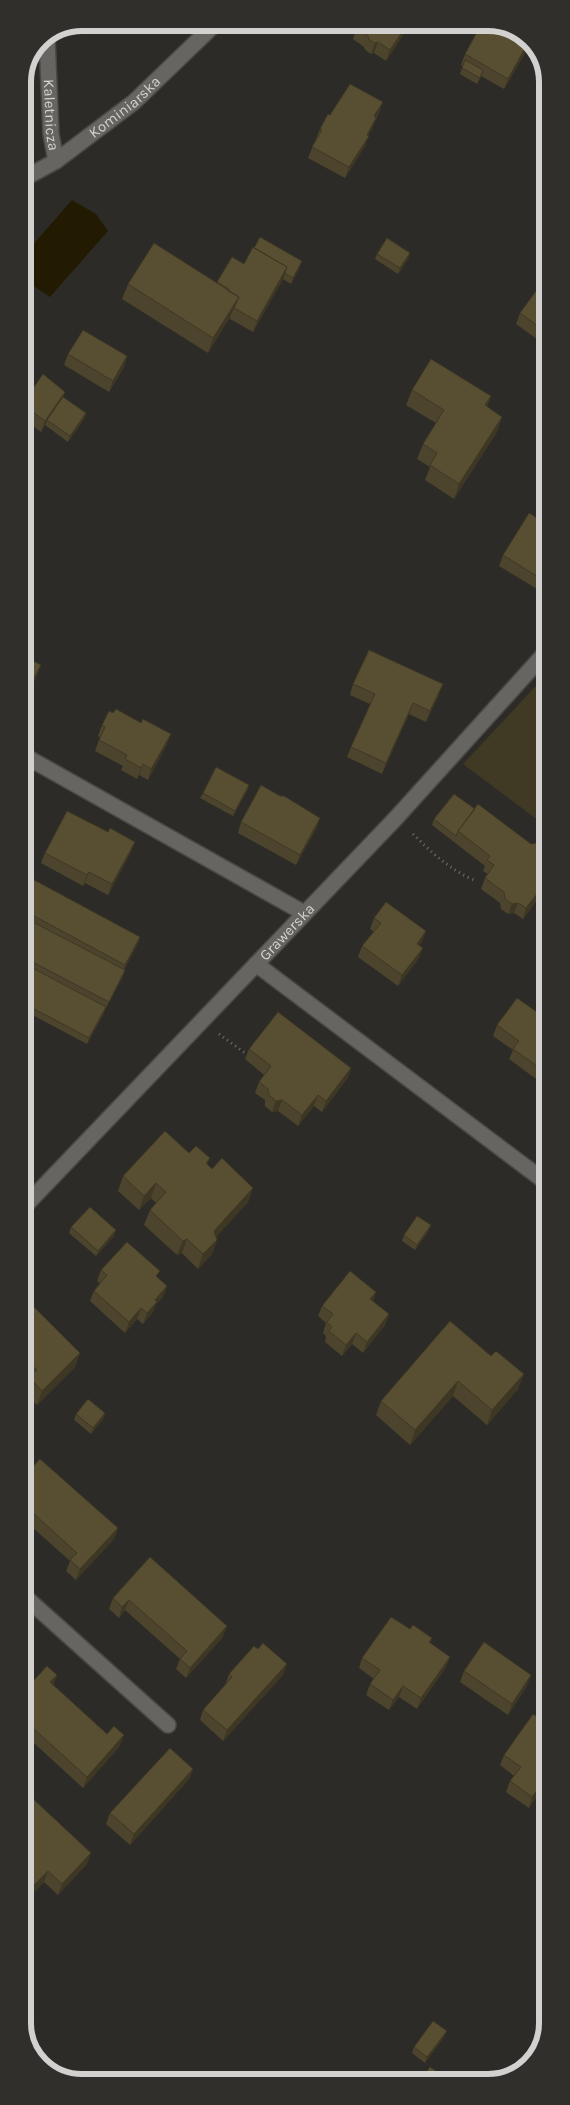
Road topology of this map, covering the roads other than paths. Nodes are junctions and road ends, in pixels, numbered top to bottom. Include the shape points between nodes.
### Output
1 (208, 31) edge
2 (48, 44) edge
3 (56, 161) junction
4 (31, 175) edge
5 (539, 660) edge
6 (31, 759) edge
7 (304, 913) junction
8 (256, 964) junction
9 (539, 1177) edge
10 (31, 1200) edge
11 (31, 1602) edge
12 (168, 1725) dead end

1 - 3 street, Kominiarska via 134,102
2 - 3 street, Kaletnicza via 51,134
3 - 4 street, Kominiarska
5 - 7 street, Grawerska via 396,818
6 - 7 street
7 - 8 street, Grawerska
8 - 9 street
8 - 10 street, Grawerska
11 - 12 street

